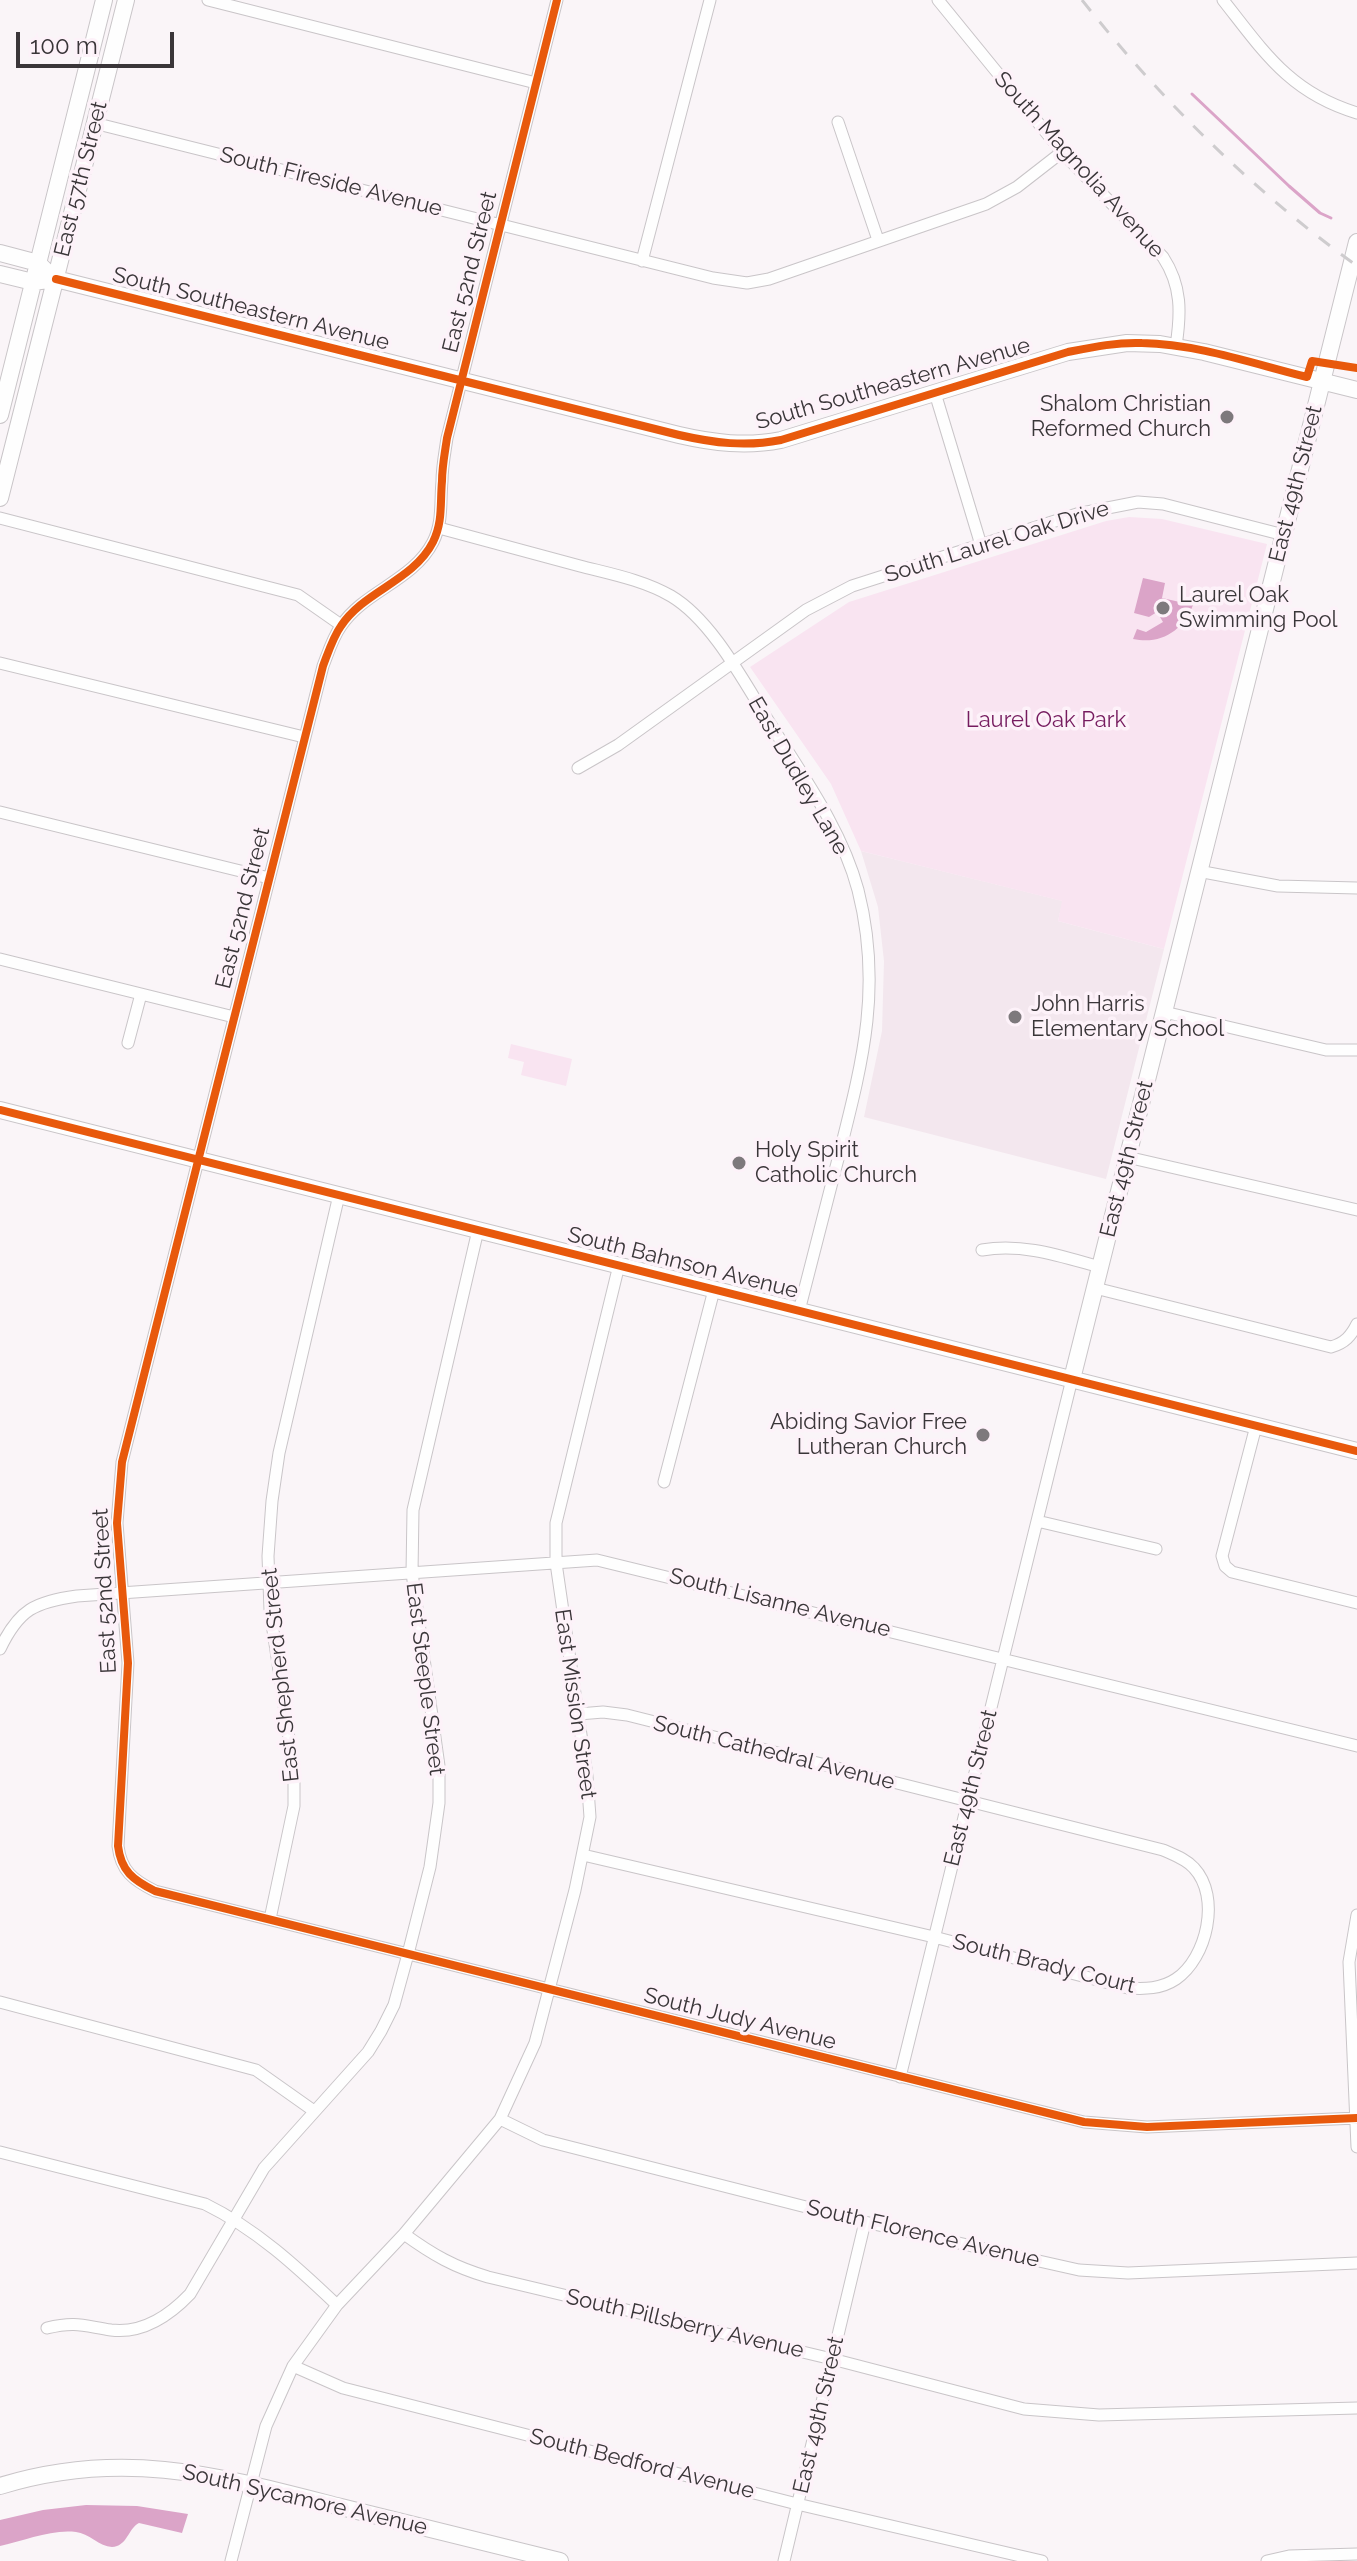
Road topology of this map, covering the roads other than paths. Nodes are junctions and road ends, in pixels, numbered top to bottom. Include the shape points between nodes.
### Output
1 (104, 0) edge
2 (126, 0) edge
3 (208, 0) edge
4 (557, 0) edge
5 (710, 0) edge
6 (938, 0) edge
7 (1223, 0) edge
8 (536, 83) junction
9 (1357, 113) edge
10 (838, 122) dead end
11 (94, 123) junction
12 (1062, 152) junction
13 (500, 225) junction
14 (878, 240) junction
15 (1357, 242) edge
16 (0, 253) edge
17 (642, 261) junction
18 (38, 263) junction
19 (0, 274) edge
20 (56, 279) junction
21 (33, 282) junction
22 (1176, 346) junction
23 (461, 380) junction
24 (1322, 381) junction
25 (1357, 390) edge
26 (935, 393) junction
27 (0, 415) edge
28 (0, 498) edge
29 (0, 518) edge
30 (439, 528) junction
31 (1284, 535) junction
32 (981, 545) junction
33 (341, 625) junction
34 (0, 663) edge
35 (731, 663) junction
36 (304, 737) junction
37 (578, 768) dead end
38 (0, 812) edge
39 (1198, 871) junction
40 (269, 878) junction
41 (1357, 888) edge
42 (0, 959) edge
43 (141, 994) junction
44 (1164, 1012) junction
45 (234, 1017) junction
46 (128, 1043) dead end
47 (1357, 1050) edge
48 (0, 1110) edge
49 (1127, 1157) junction
50 (199, 1161) junction
51 (339, 1195) junction
52 (1357, 1210) edge
53 (478, 1230) junction
54 (982, 1250) dead end
55 (619, 1265) junction
56 (1100, 1267) junction
57 (1095, 1288) junction
58 (714, 1290) junction
59 (799, 1311) junction
60 (1357, 1324) edge
61 (1072, 1379) junction
62 (1256, 1426) junction
63 (1357, 1451) edge
64 (664, 1482) dead end
65 (1037, 1521) junction
66 (1156, 1549) dead end
67 (556, 1563) junction
68 (412, 1573) junction
69 (270, 1582) junction
70 (122, 1593) junction
71 (1357, 1603) edge
72 (0, 1649) edge
73 (1003, 1657) junction
74 (579, 1714) junction
75 (1357, 1746) edge
76 (968, 1803) junction
77 (583, 1855) junction
78 (127, 1873) joint
79 (1357, 1915) edge
80 (270, 1919) junction
81 (1355, 1929) edge
82 (934, 1937) junction
83 (408, 1954) junction
84 (550, 1990) junction
85 (0, 2002) edge
86 (900, 2077) junction
87 (314, 2111) junction
88 (1356, 2118) edge
89 (500, 2119) junction
90 (1357, 2147) edge
91 (0, 2152) edge
92 (233, 2218) junction
93 (865, 2222) junction
94 (404, 2234) junction
95 (1357, 2263) edge
96 (337, 2305) junction
97 (47, 2328) dead end
98 (832, 2359) junction
99 (293, 2366) junction
100 (1357, 2408) edge
101 (250, 2484) junction
102 (0, 2486) edge
103 (797, 2504) junction
104 (1357, 2554) edge
105 (231, 2561) edge
106 (560, 2561) edge
107 (784, 2561) edge
108 (1042, 2561) edge
109 (1267, 2561) edge

1 - 18 main road, East 57th Street
2 - 11 main road, East 57th Street
3 - 8 street
4 - 8 street, East 52nd Street
5 - 17 street
6 - 12 street, South Magnolia Avenue
7 - 9 street via 1274,65 1305,91
8 - 13 street, East 52nd Street
10 - 14 street
11 - 13 street, South Fireside Avenue
11 - 20 main road, East 57th Street
12 - 14 street, South Fireside Avenue via 986,204
12 - 22 street, South Magnolia Avenue via 1173,272 1180,310
13 - 17 street, South Fireside Avenue
13 - 23 street, East 52nd Street
14 - 17 street, South Fireside Avenue via 747,283
15 - 24 main road, East 49th Street
16 - 18 main road, South Southeastern Avenue
18 - 20 main road, South Southeastern Avenue
18 - 21 main road, East 57th Street
19 - 21 main road, South Southeastern Avenue
20 - 21 main road, South Southeastern Avenue
20 - 23 main road, South Southeastern Avenue
20 - 28 main road, East 57th Street
21 - 27 main road, East 57th Street
22 - 24 main road, South Southeastern Avenue
22 - 26 main road, South Southeastern Avenue via 1092,347
23 - 26 main road, South Southeastern Avenue via 733,444 781,440
23 - 30 street, East 52nd Street via 443,464
24 - 25 main road, South Southeastern Avenue
24 - 31 main road, East 49th Street
26 - 32 street
29 - 33 street via 298,595
30 - 33 street, East 52nd Street via 417,565
30 - 35 street, East Dudley Lane via 651,586 689,609
31 - 32 street, South Laurel Oak Drive via 1138,502 1077,514
31 - 39 main road, East 49th Street
32 - 35 street, South Laurel Oak Drive via 852,586 806,610
33 - 36 street, East 52nd Street via 323,666
34 - 36 street
35 - 37 street, South Laurel Oak Drive
35 - 59 street, East Dudley Lane via 831,824 858,889 868,940 868,1031
36 - 40 street, East 52nd Street
38 - 40 street
39 - 41 street via 1278,886
39 - 44 main road, East 49th Street
40 - 45 street, East 52nd Street
42 - 43 street
43 - 45 street
43 - 46 street
44 - 47 street via 1326,1050
44 - 49 main road, East 49th Street
45 - 50 street, East 52nd Street
48 - 50 main road, South Bahnson Avenue
49 - 52 street
49 - 56 main road, East 49th Street
50 - 51 main road, South Bahnson Avenue
50 - 70 street, East 52nd Street via 122,1462 117,1523
51 - 53 main road, South Bahnson Avenue
51 - 69 street, East Shepherd Street via 279,1453
53 - 55 main road, South Bahnson Avenue
53 - 68 street, East Steeple Street via 416,1490
54 - 56 street via 1029,1248
55 - 58 main road, South Bahnson Avenue
55 - 67 street, East Mission Street via 560,1500
56 - 57 main road, East 49th Street
57 - 60 street via 1331,1347 1342,1344
57 - 61 main road, East 49th Street
58 - 59 main road, South Bahnson Avenue
58 - 64 street
59 - 61 main road, South Bahnson Avenue
61 - 62 main road, South Bahnson Avenue
61 - 65 street, East 49th Street
62 - 63 main road, South Bahnson Avenue
62 - 71 street via 1222,1556 1225,1566
65 - 66 street
65 - 73 street, East 49th Street
67 - 68 street, South Lisanne Avenue
67 - 73 street, South Lisanne Avenue via 614,1562
67 - 74 street, East Mission Street
68 - 69 street, South Lisanne Avenue
68 - 83 street, East Steeple Street via 439,1766 439,1803
69 - 70 street, South Lisanne Avenue
69 - 80 street, East Shepherd Street via 294,1806
70 - 72 street, South Lisanne Avenue via 45,1600 10,1628
70 - 78 street, East 52nd Street via 128,1663 118,1846
73 - 75 street, South Lisanne Avenue
73 - 76 street, East 49th Street
74 - 76 street, South Cathedral Avenue via 627,1715
74 - 77 street, East Mission Street via 590,1817
76 - 82 street, East 49th Street
76 - 82 street, South Brady Court via 1183,1858 1206,1891 1204,1932 1186,1971 1146,1989
77 - 82 street, South Brady Court
77 - 84 street, East Mission Street
78 - 80 street, South Judy Avenue via 155,1891
79 - 81 street
80 - 83 street, South Judy Avenue
81 - 88 street via 1349,1962
82 - 86 street, East 49th Street
83 - 84 street, South Judy Avenue
83 - 87 street, East Steeple Street via 381,2031
84 - 86 street, South Judy Avenue
84 - 89 street, East Mission Street via 523,2073
85 - 87 street via 256,2070
86 - 88 street, South Judy Avenue via 1121,2127
87 - 92 street, East Steeple Street via 264,2168
88 - 90 street
89 - 93 street, South Florence Avenue via 543,2140
89 - 94 street, East Mission Street
91 - 92 street via 184,2197
92 - 96 street
92 - 97 street, East Steeple Street via 190,2294 165,2316 131,2330 70,2323
93 - 95 street, South Florence Avenue via 1079,2270 1128,2273
93 - 98 street, East 49th Street
94 - 96 street, East Mission Street
94 - 98 street, South Pillsberry Avenue via 454,2267 488,2277
96 - 99 street, East Mission Street
98 - 100 street, South Pillsberry Avenue via 1024,2409 1066,2414
98 - 103 street, East 49th Street
99 - 101 street, East Mission Street via 266,2426
99 - 103 street, South Bedford Avenue via 343,2388
101 - 102 main road, South Sycamore Avenue via 184,2470 125,2466
101 - 105 street, East Mission Street
101 - 106 main road, South Sycamore Avenue
103 - 107 street, East 49th Street
103 - 108 street, South Bedford Avenue
104 - 109 street

